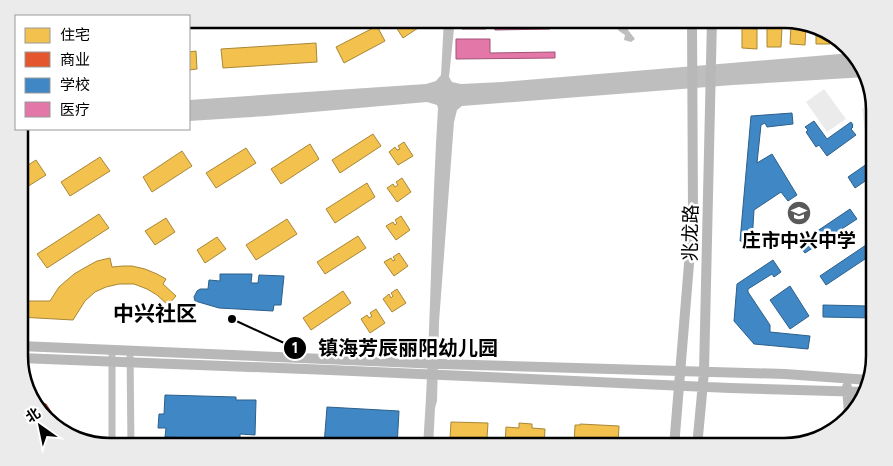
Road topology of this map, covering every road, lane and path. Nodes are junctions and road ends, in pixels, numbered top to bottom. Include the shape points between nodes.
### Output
1 (693, 28) edge
2 (712, 28) edge
3 (28, 346) edge
4 (112, 350) junction
5 (130, 351) junction
6 (28, 358) edge
7 (112, 362) junction
8 (130, 362) junction
9 (680, 371) junction
10 (704, 372) junction
11 (847, 378) junction
12 (863, 379) edge
13 (679, 386) junction
14 (703, 387) junction
15 (848, 392) junction
16 (857, 393) edge
17 (849, 405) edge
18 (112, 438) edge
19 (131, 438) edge
20 (675, 438) edge
21 (699, 438) edge

1 - 9 street, 兆龙路 via 693,216
2 - 10 street, 兆龙路
3 - 4 street
4 - 5 street
4 - 7 street
5 - 8 street
5 - 9 street
6 - 7 street
7 - 8 street
7 - 18 street
8 - 13 street
8 - 19 street
9 - 10 street
9 - 13 street, 兆龙路
10 - 11 street
10 - 14 street, 兆龙路
11 - 12 street
11 - 15 street
13 - 14 street
13 - 20 street, 兆龙路
14 - 15 street
14 - 21 street, 兆龙路
15 - 16 street
15 - 17 street

